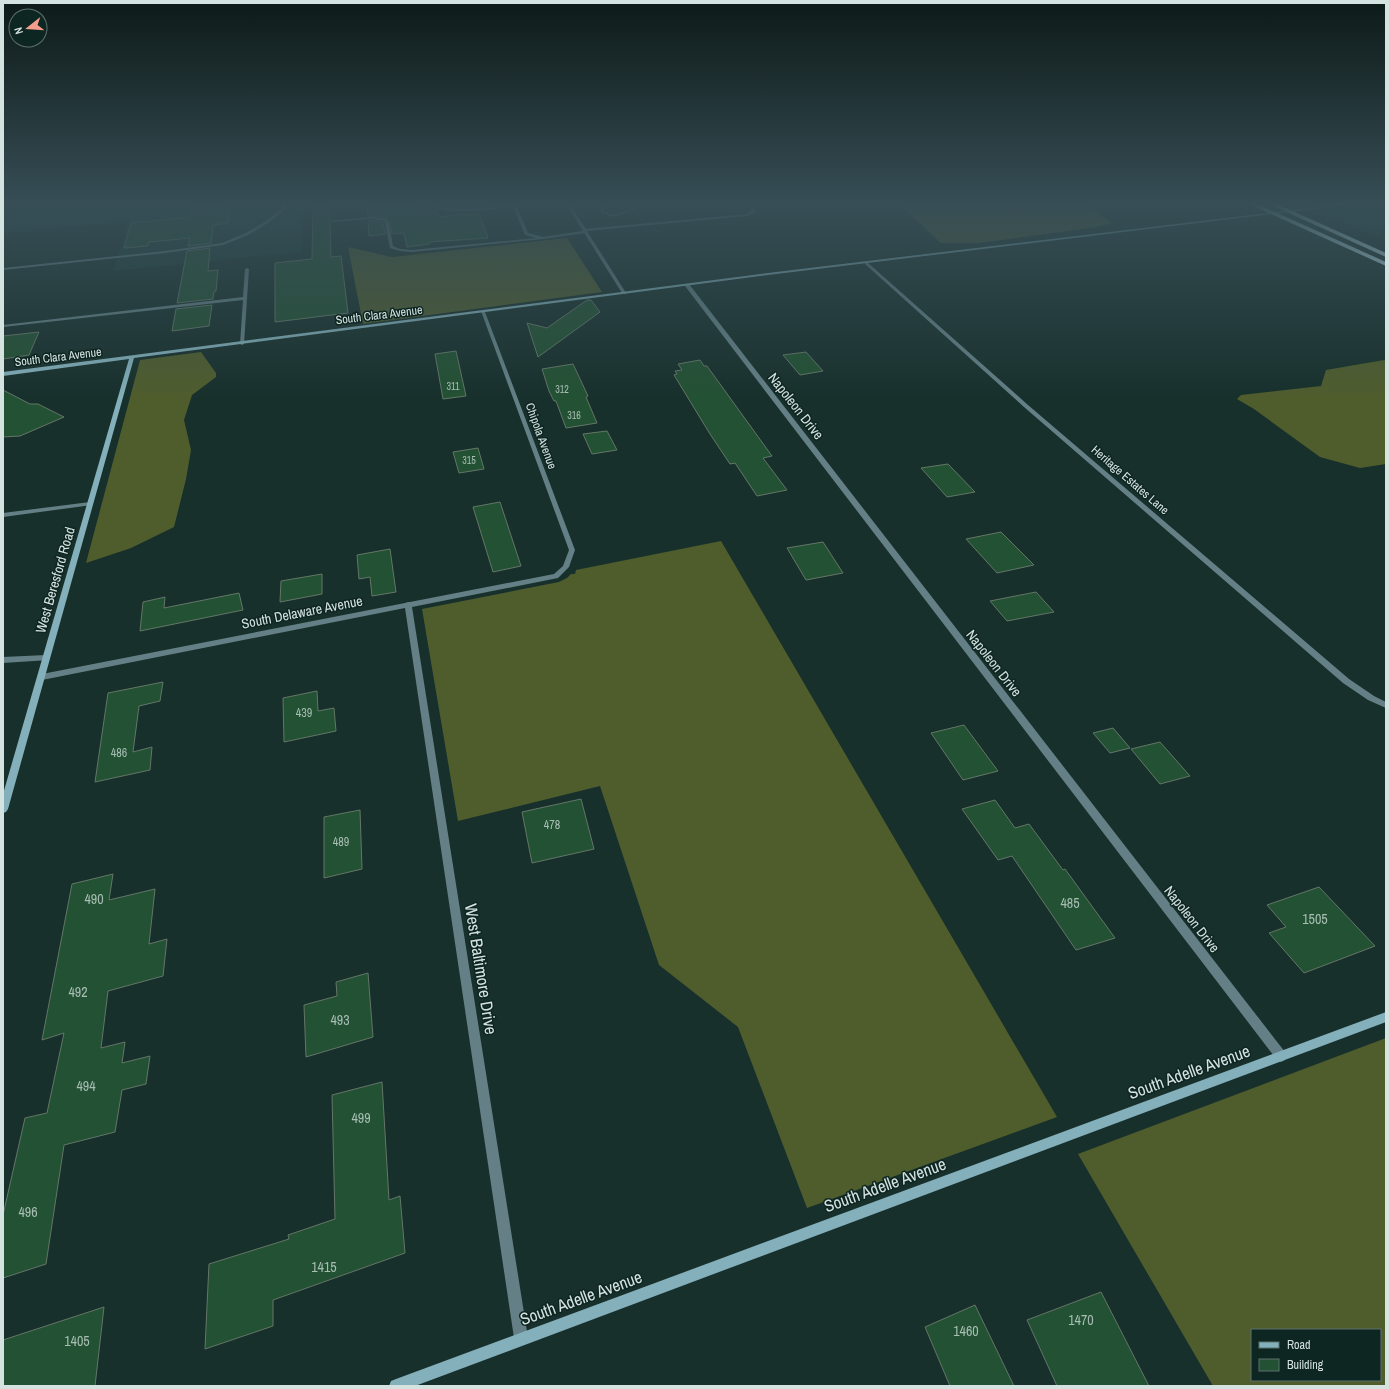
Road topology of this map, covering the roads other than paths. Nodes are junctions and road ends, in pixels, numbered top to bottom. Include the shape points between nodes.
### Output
1 (247, 269) dead end
2 (609, 269) edge
3 (819, 269) edge
4 (873, 269) edge
5 (687, 285) junction
6 (624, 293) junction
7 (245, 298) junction
8 (483, 312) junction
9 (3, 326) edge
10 (242, 344) junction
11 (132, 358) junction
12 (3, 374) edge
13 (90, 504) junction
14 (3, 515) edge
15 (566, 567) joint
16 (408, 604) junction
17 (46, 658) junction
18 (3, 660) edge
19 (42, 677) junction
20 (1386, 705) edge
21 (3, 809) edge
22 (1386, 1017) edge
23 (1281, 1056) junction
24 (521, 1338) junction
25 (396, 1386) edge

1 - 7 street
2 - 6 street
3 - 5 street, South Clara Avenue
4 - 20 street, Heritage Estates Lane via 1026,406 1346,681
5 - 6 street, South Clara Avenue
5 - 23 street, Napoleon Drive
6 - 8 street, South Clara Avenue
7 - 9 street
7 - 10 street
8 - 10 street, South Clara Avenue
8 - 15 street, Chipola Avenue via 572,550
10 - 11 street, South Clara Avenue
11 - 12 street, South Clara Avenue
11 - 13 street, West Beresford Road
13 - 14 street
13 - 17 street, West Beresford Road
15 - 16 street, South Delaware Avenue via 556,576
16 - 19 street, South Delaware Avenue
16 - 24 street, West Baltimore Drive
17 - 18 street
17 - 19 street, West Beresford Road
19 - 21 street, West Beresford Road
22 - 23 street, South Adelle Avenue
23 - 24 street, South Adelle Avenue
24 - 25 street, South Adelle Avenue

